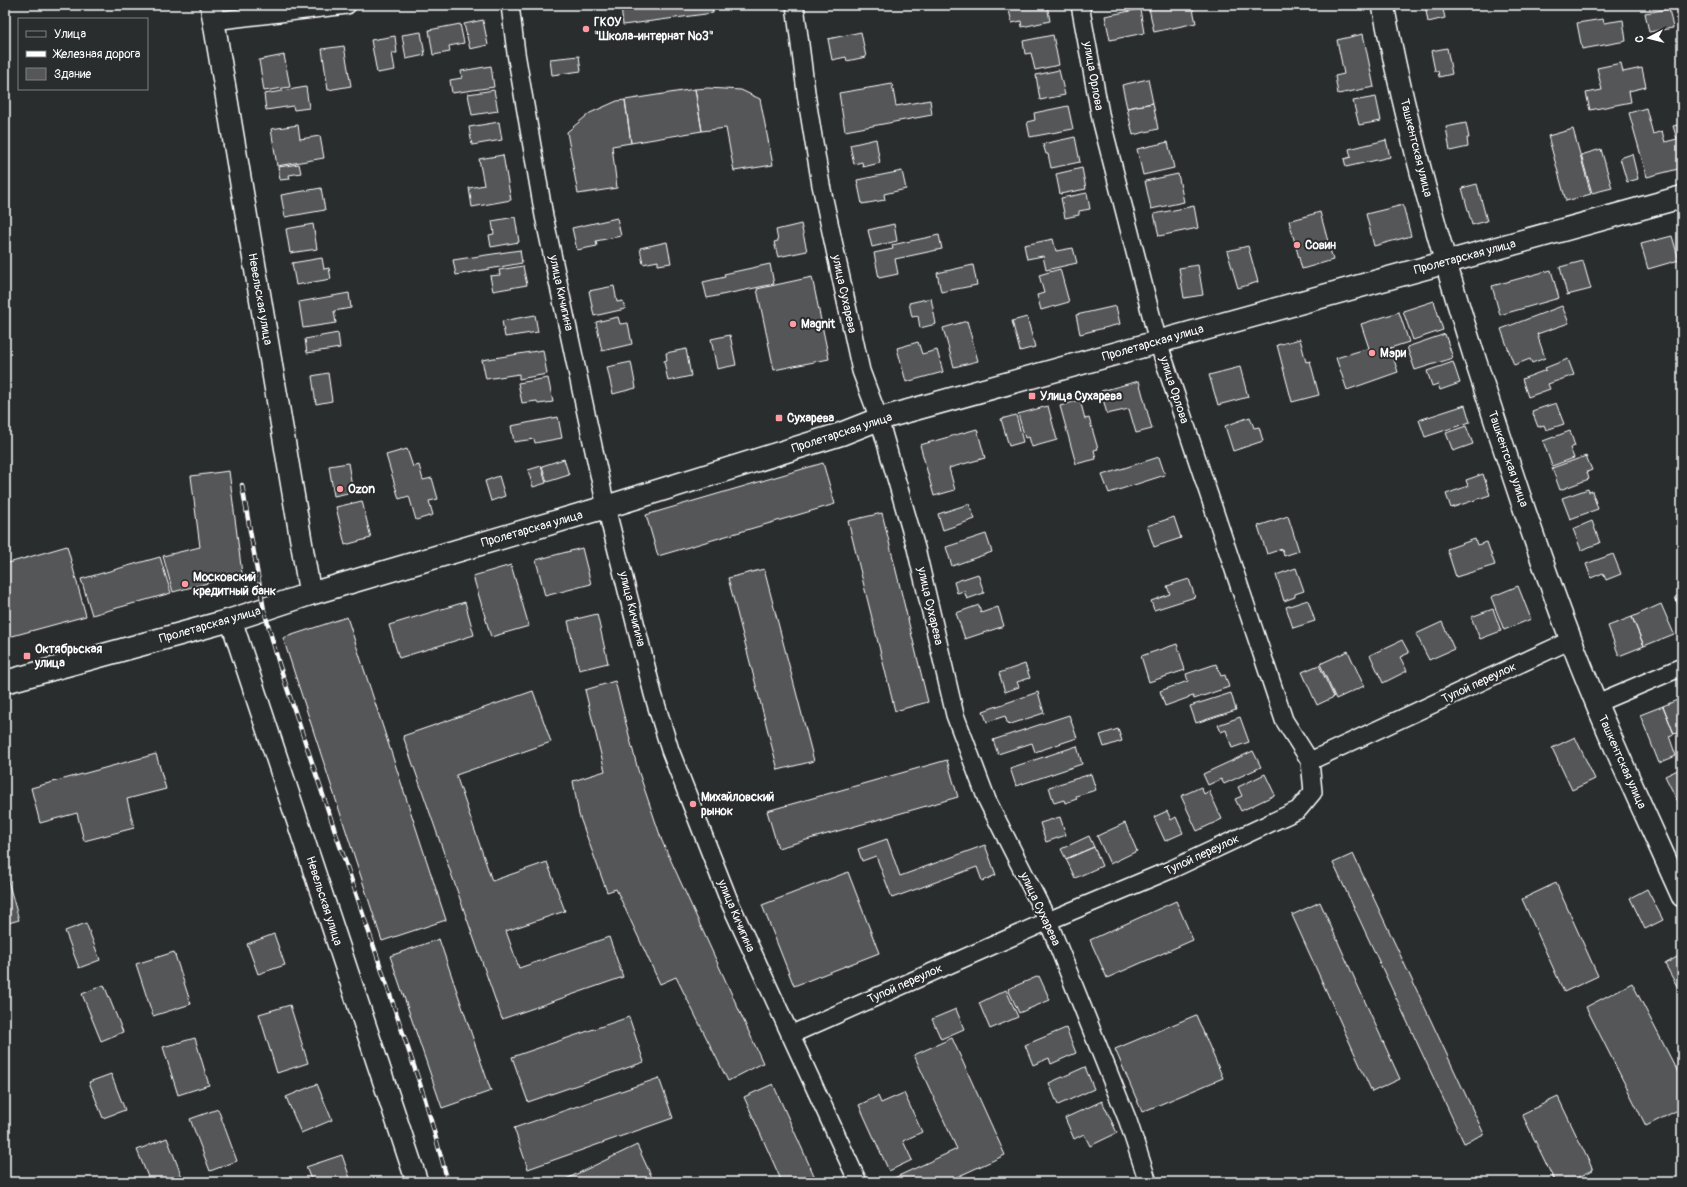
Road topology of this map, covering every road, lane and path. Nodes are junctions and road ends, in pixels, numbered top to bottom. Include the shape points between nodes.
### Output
1 (347, 5) edge
2 (510, 5) edge
3 (795, 5) edge
4 (1080, 5) edge
5 (1383, 5) edge
6 (212, 13) edge
7 (1682, 197) edge
8 (1445, 262) junction
9 (1158, 342) junction
10 (879, 419) junction
11 (606, 507) junction
12 (310, 594) junction
13 (231, 620) junction
14 (1571, 640) junction
15 (1682, 667) edge
16 (5, 682) edge
17 (1597, 703) junction
18 (1310, 761) junction
19 (1682, 896) edge
20 (1048, 921) junction
21 (790, 1035) junction
22 (417, 1182) edge
23 (858, 1182) edge
24 (1148, 1182) edge

1 - 6 street
2 - 11 street, улица Кичигина via 544,216
3 - 10 street, улица Сухарева via 821,185 861,371
4 - 9 street, улица Орлова via 1101,119
5 - 8 street, Ташкентская улица via 1415,148
6 - 12 street, Невельская улица
7 - 8 main road, Пролетарская улица
8 - 9 main road, Пролетарская улица
8 - 14 street, Ташкентская улица via 1505,454
9 - 10 main road, Пролетарская улица
9 - 18 street, улица Орлова via 1284,720
10 - 11 main road, Пролетарская улица via 841,434
10 - 20 street, улица Сухарева via 916,548 955,715 964,742 987,800
11 - 12 main road, Пролетарская улица
11 - 21 street, улица Кичигина via 653,694 670,750 730,903
12 - 13 main road, Пролетарская улица
13 - 16 main road, Пролетарская улица
13 - 22 street, Невельская улица
14 - 17 street, Ташкентская улица
14 - 18 street, Тупой переулок
15 - 17 street
17 - 19 street, Ташкентская улица
18 - 20 street, Тупой переулок via 1313,792 1298,810 1170,870
20 - 21 street, Тупой переулок
20 - 24 street, улица Сухарева via 1128,1120
21 - 23 street, улица Кичигина

